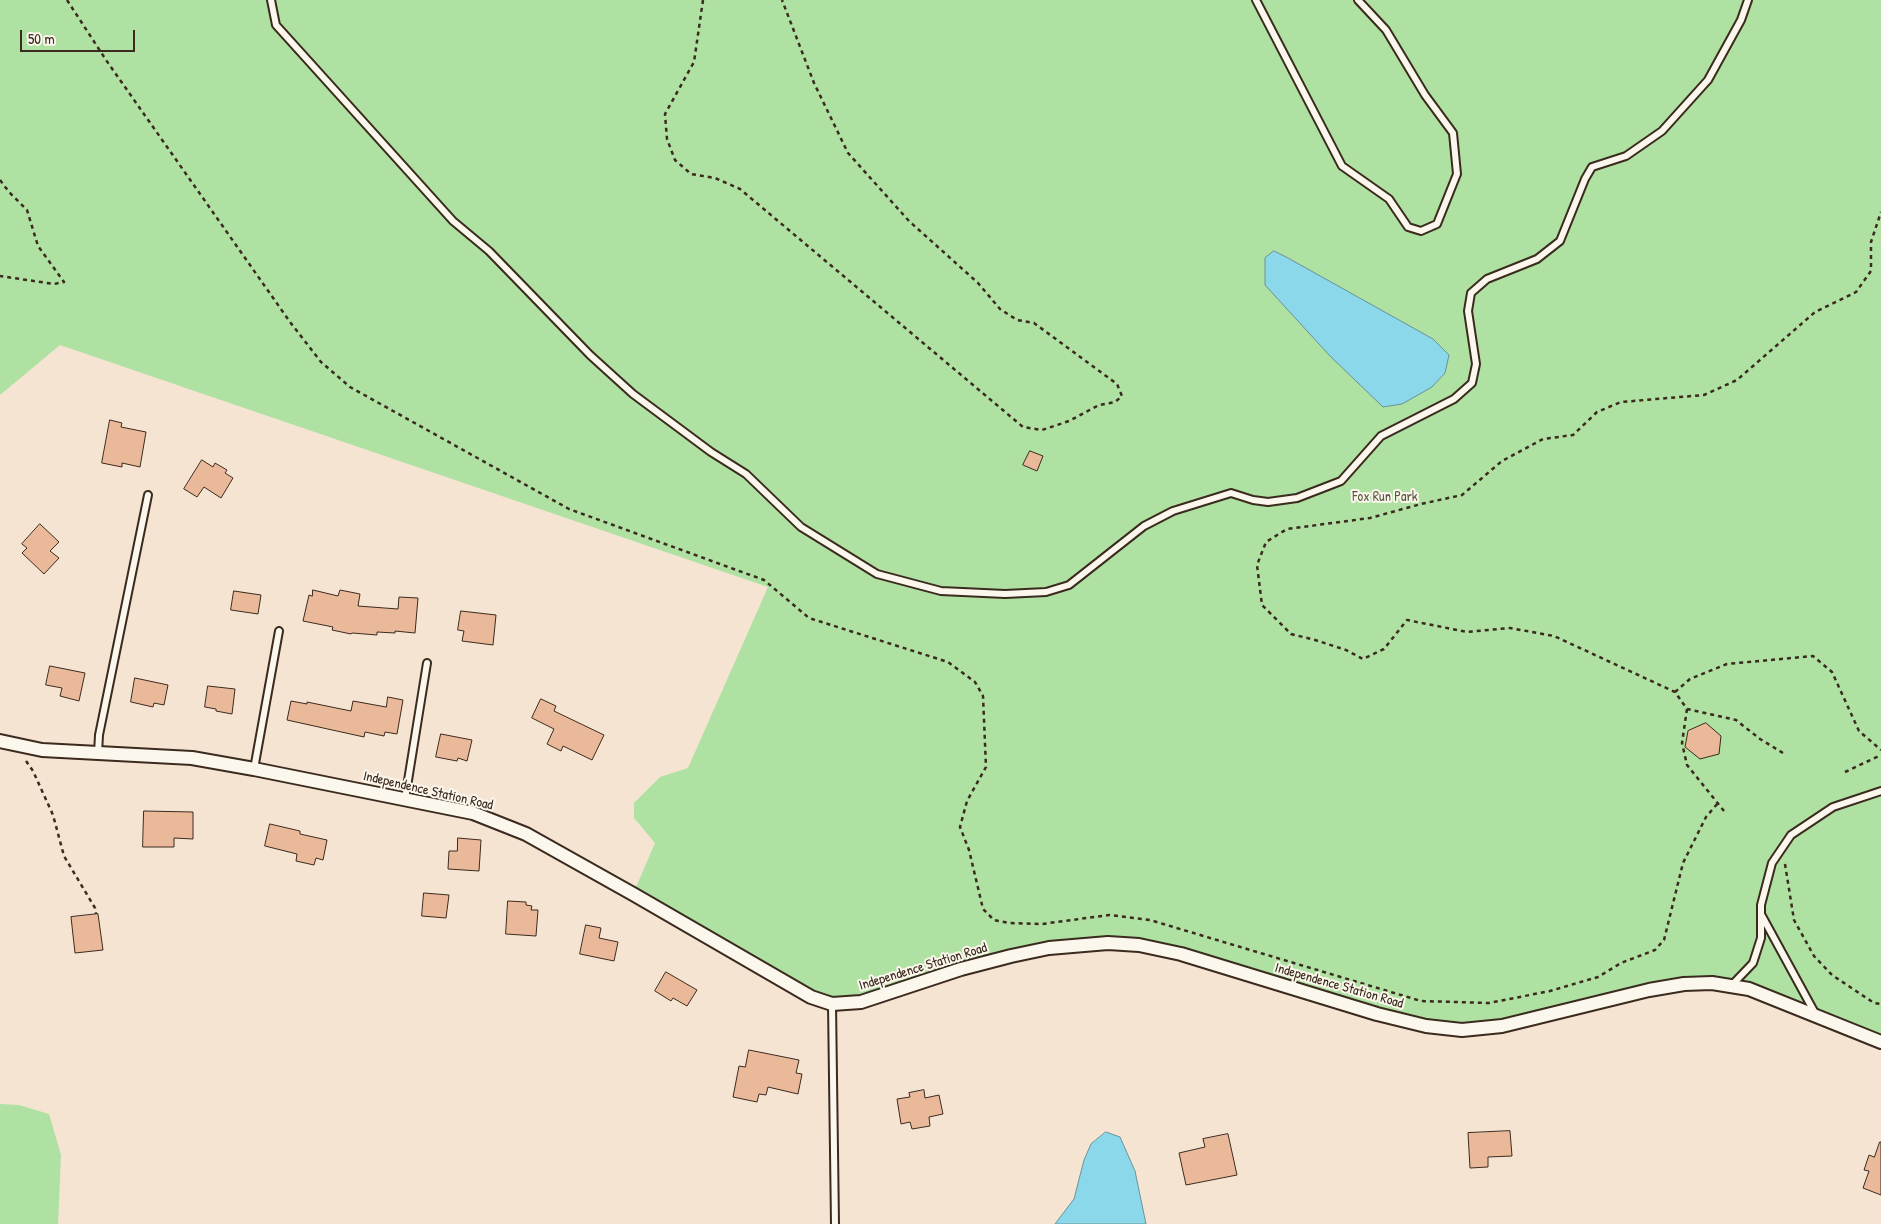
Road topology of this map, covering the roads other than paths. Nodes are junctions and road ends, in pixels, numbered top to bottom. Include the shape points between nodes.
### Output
1 (271, 0) edge
2 (1256, 0) edge
3 (1358, 0) edge
4 (1748, 0) edge
5 (148, 495) dead end
6 (279, 631) dead end
7 (427, 663) dead end
8 (0, 741) edge
9 (98, 753) junction
10 (254, 769) junction
11 (1881, 791) edge
12 (406, 799) junction
13 (1761, 915) junction
14 (1731, 986) junction
15 (832, 1004) junction
16 (1817, 1016) junction
17 (1881, 1042) edge
18 (835, 1224) edge

1 - 4 lane via 276,24 453,221 489,251 590,355 633,394 710,452 746,474 801,527 877,574 940,591 1006,594 1046,592 1069,585 1144,526 1173,511 1231,493 1268,502 1297,498 1341,481 1381,436 1454,399 1472,383 1476,364 1468,311 1471,293 1487,279 1537,259 1560,241 1592,167 1626,156 1662,130 1708,80 1741,20
2 - 3 lane via 1342,166 1389,200 1408,227 1421,231 1437,224 1457,174 1453,133 1425,96 1386,30
5 - 9 lane
6 - 10 lane
7 - 12 lane
8 - 9 street, Independence Station Road via 42,750
9 - 10 street, Independence Station Road via 192,758
10 - 12 street, Independence Station Road
11 - 13 lane via 1833,807 1791,835 1772,863
12 - 15 street, Independence Station Road via 473,813 526,834 811,998
13 - 14 lane via 1761,938 1753,963
13 - 16 lane
14 - 15 street, Independence Station Road via 1684,984 1502,1026 1462,1030 1426,1026 1377,1014 1182,954 1139,945 1108,943 1049,948 1011,956 861,1002
14 - 16 street, Independence Station Road via 1749,989
15 - 18 lane
16 - 17 street, Independence Station Road

